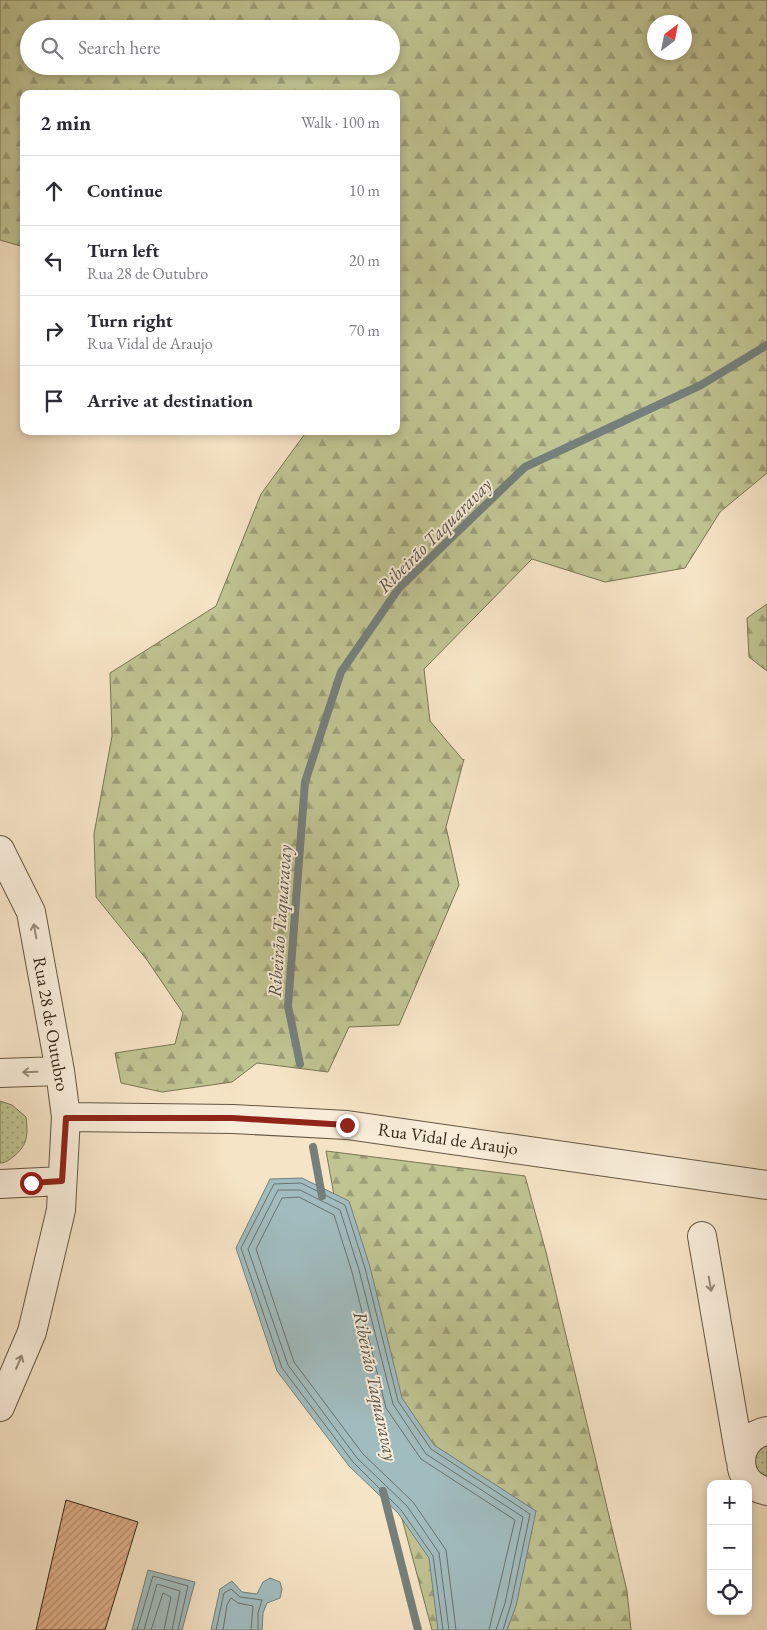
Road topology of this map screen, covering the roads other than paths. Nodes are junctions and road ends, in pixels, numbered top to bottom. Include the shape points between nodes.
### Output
1 (0, 850) edge
2 (60, 1071) junction
3 (0, 1074) edge
4 (66, 1118) junction
5 (62, 1181) junction
6 (0, 1184) edge
7 (767, 1185) edge
8 (702, 1236) dead end
9 (0, 1407) edge
10 (767, 1431) edge
11 (740, 1458) junction
12 (767, 1491) edge

2 -> 1 street, Rua 28 de Outubro via 31,912
2 -> 3 street
2 - 4 street, Rua 28 de Outubro
4 - 5 street, Rua 28 de Outubro
4 - 7 street, Rua Vidal de Araujo via 233,1118 347,1125
5 - 6 street
9 -> 5 street, Rua 28 de Outubro via 32,1332 61,1210
8 -> 11 street
10 - 11 street via 748,1440
11 - 12 street via 745,1477 752,1485

